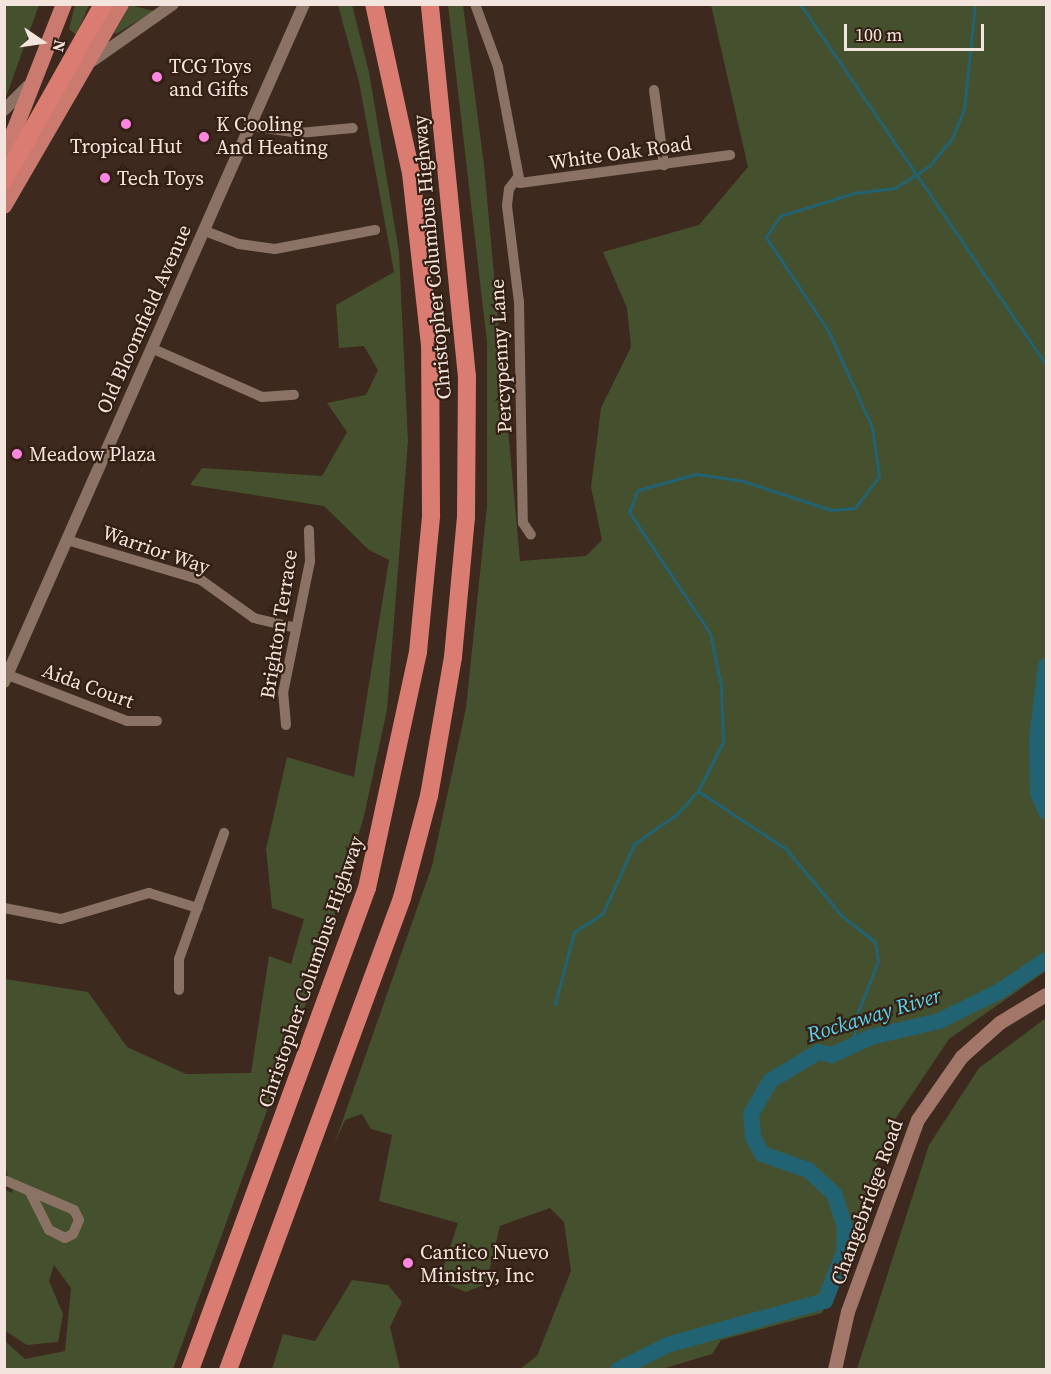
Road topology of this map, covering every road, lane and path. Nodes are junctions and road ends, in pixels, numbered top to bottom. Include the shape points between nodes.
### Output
1 (64, 4) edge
2 (103, 4) edge
3 (121, 4) edge
4 (173, 4) edge
5 (304, 4) edge
6 (374, 4) edge
7 (429, 4) edge
8 (475, 4) edge
9 (48, 51) junction
10 (83, 71) junction
11 (654, 90) dead end
12 (4, 110) edge
13 (251, 126) junction
14 (353, 128) dead end
15 (730, 155) dead end
16 (4, 158) edge
17 (664, 165) junction
18 (518, 177) junction
19 (4, 180) edge
20 (4, 207) edge
21 (375, 230) dead end
22 (205, 231) junction
23 (151, 348) junction
24 (294, 395) dead end
25 (309, 530) dead end
26 (531, 535) dead end
27 (67, 540) junction
28 (296, 628) junction
29 (6, 678) edge
30 (157, 721) dead end
31 (286, 725) dead end
32 (224, 833) dead end
33 (4, 908) edge
34 (198, 908) junction
35 (179, 990) dead end
36 (1047, 995) edge
37 (4, 1180) edge
38 (30, 1192) junction
39 (190, 1370) edge
40 (228, 1370) edge
41 (835, 1370) edge

1 - 9 highway
2 - 19 highway
3 - 10 highway
4 - 10 street via 104,50
5 - 13 street, Old Bloomfield Avenue
6 - 39 highway, Christopher Columbus Highway via 411,173 430,345 431,516 418,652 367,888
7 - 40 highway, Christopher Columbus Highway via 467,377 466,518 452,669 429,796 398,909
8 - 18 street via 498,67
9 - 12 street via 27,87
9 - 16 highway
10 - 20 highway
11 - 17 street
13 - 14 street via 299,133
13 - 22 street, Old Bloomfield Avenue
15 - 17 street, White Oak Road
17 - 18 street, White Oak Road via 537,183 520,183
18 - 26 street, Percypenny Lane via 509,189 507,206 519,302 524,523
21 - 22 street via 275,249 239,244
22 - 23 street, Old Bloomfield Avenue
23 - 24 street via 262,397
23 - 27 street, Old Bloomfield Avenue
25 - 28 street, Brighton Terrace via 310,561
27 - 28 street, Warrior Way via 201,580 254,618
27 - 29 street, Old Bloomfield Avenue
28 - 31 street, Brighton Terrace via 283,693
29 - 30 street, Aida Court via 127,721
32 - 34 street
33 - 34 street via 62,920 149,893
34 - 35 street via 179,959
36 - 41 main road, Changebridge Road via 980,1039 927,1105 895,1172
37 - 38 street
38 - 38 street via 49,1230 65,1238 73,1234 79,1220 74,1210

